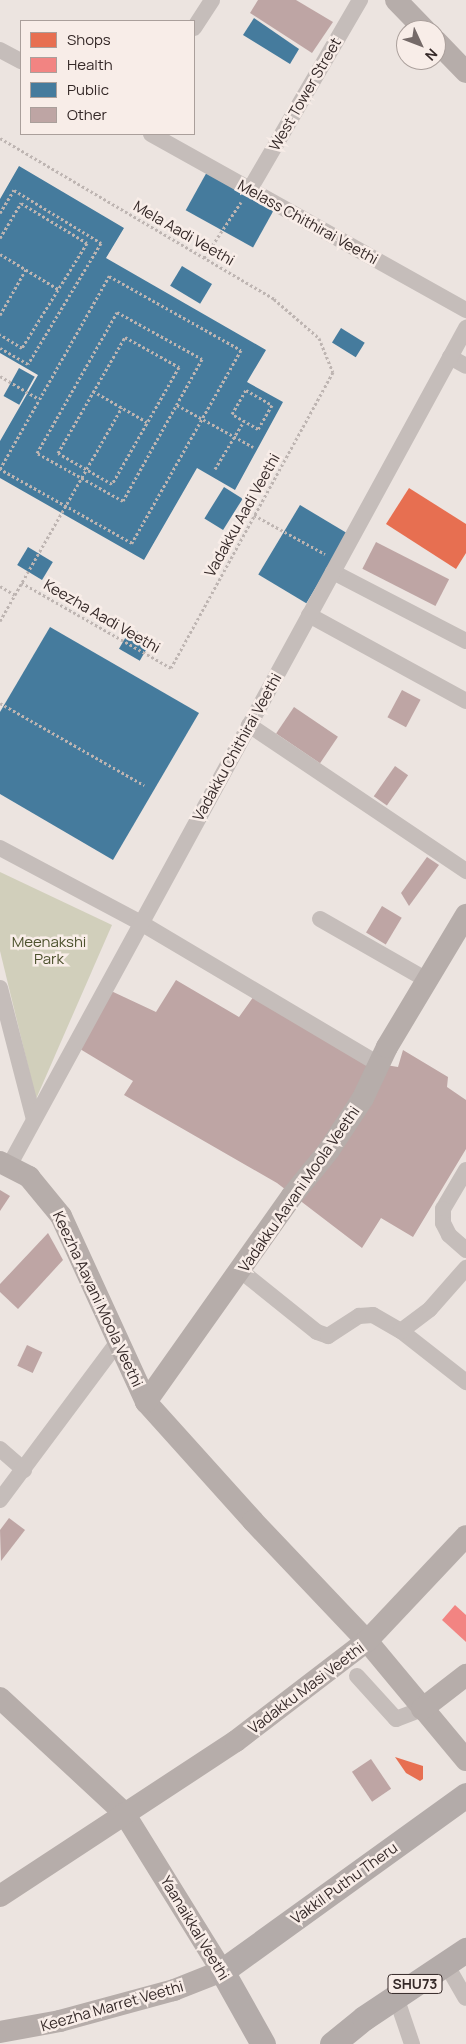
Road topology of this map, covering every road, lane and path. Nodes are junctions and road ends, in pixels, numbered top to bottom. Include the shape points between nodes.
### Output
1 (212, 0) edge
2 (360, 0) edge
3 (396, 0) edge
4 (415, 20) edge
5 (195, 26) edge
6 (0, 50) edge
7 (446, 51) edge
8 (20, 61) edge
9 (466, 72) edge
10 (153, 135) edge
11 (0, 138) edge
12 (250, 189) junction
13 (0, 214) edge
14 (0, 238) edge
15 (0, 254) edge
16 (204, 258) junction
17 (26, 269) junction
18 (58, 289) junction
19 (466, 310) edge
20 (0, 315) edge
21 (466, 328) edge
22 (0, 334) edge
23 (0, 348) edge
24 (450, 357) junction
25 (466, 366) edge
26 (333, 372) joint
27 (0, 376) edge
28 (93, 391) junction
29 (39, 399) junction
30 (177, 405) junction
31 (122, 407) junction
32 (202, 419) junction
33 (244, 421) junction
34 (147, 422) junction
35 (234, 437) junction
36 (253, 447) dead end
37 (0, 469) edge
38 (215, 469) dead end
39 (86, 470) junction
40 (81, 478) junction
41 (66, 506) junction
42 (254, 515) junction
43 (336, 567) junction
44 (22, 583) junction
45 (0, 586) edge
46 (15, 595) junction
47 (309, 615) junction
48 (0, 621) edge
49 (466, 641) edge
50 (171, 668) joint
51 (466, 701) edge
52 (0, 703) edge
53 (249, 725) junction
54 (144, 785) dead end
55 (0, 848) edge
56 (466, 871) edge
57 (466, 916) edge
58 (320, 919) dead end
59 (141, 923) junction
60 (427, 980) junction
61 (0, 988) edge
62 (378, 1064) junction
63 (34, 1119) junction
64 (4, 1164) edge
65 (466, 1170) edge
66 (466, 1250) edge
67 (466, 1268) edge
68 (242, 1271) junction
69 (401, 1331) junction
70 (118, 1343) junction
71 (466, 1382) edge
72 (146, 1402) junction
73 (0, 1449) edge
74 (24, 1470) junction
75 (0, 1500) edge
76 (466, 1536) edge
77 (367, 1641) junction
78 (466, 1675) edge
79 (357, 1676) dead end
80 (0, 1698) edge
81 (422, 1709) junction
82 (466, 1760) edge
83 (466, 1795) edge
84 (124, 1813) junction
85 (0, 1896) edge
86 (466, 1950) edge
87 (446, 1964) junction
88 (222, 1971) junction
89 (396, 1997) junction
90 (466, 1998) edge
91 (0, 2032) edge
92 (333, 2043) edge
93 (263, 2044) edge
94 (412, 2044) edge

1 - 5 street
2 - 12 street, West Tower Street
3 - 4 main road
6 - 8 street
7 - 9 main road
10 - 12 street, Melass Chithirai Veethi
11 - 16 path, Mela Aadi Veethi
12 - 16 path
12 - 19 street, Melass Chithirai Veethi
13 - 23 path via 14,190 101,243 28,364
14 - 18 path via 22,203 87,243
15 - 17 path
16 - 26 path, Mela Aadi Veethi via 274,299 320,338
17 - 18 path
17 - 20 path
18 - 22 path via 22,348
21 - 24 street, Vadakku Chithirai Veethi
24 - 25 street
24 - 43 street, Vadakku Chithirai Veethi
26 - 42 path, Vadakku Aadi Veethi
27 - 29 path
28 - 31 path
28 - 34 path via 125,337 178,367
28 - 39 path via 58,453
29 - 32 path via 109,276 241,350
29 - 37 path
30 - 32 path
30 - 40 path via 122,501
30 - 40 path via 202,359 117,312 37,454
31 - 34 path
31 - 39 path
32 - 35 path
32 - 41 path via 132,543
33 - 33 path via 232,414 246,390 272,405 258,429
33 - 35 path
34 - 39 path via 112,484
35 - 36 path
35 - 38 path
37 - 41 path
39 - 40 path
40 - 41 path
41 - 44 path
42 - 43 path
42 - 50 path, Vadakku Aadi Veethi
43 - 47 street, Vadakku Chithirai Veethi
43 - 49 street
44 - 46 path
44 - 50 path, Keezha Aadi Veethi
45 - 46 path
46 - 48 path
47 - 51 street
47 - 53 street, Vadakku Chithirai Veethi
52 - 54 path
53 - 56 street
53 - 59 street, Vadakku Chithirai Veethi
55 - 59 street
57 - 60 main road, Vadakku Aavani Moola Veethi
58 - 60 street
59 - 62 street
59 - 63 street, Vadakku Chithirai Veethi
60 - 62 main road, Vadakku Aavani Moola Veethi
61 - 63 street
62 - 68 main road, Vadakku Aavani Moola Veethi via 362,1098 329,1150 292,1196
63 - 64 street, Vadakku Chithirai Veethi
64 - 70 main road, Keezha Aavani Moola Veethi via 35,1183 61,1216
65 - 66 street via 443,1209 449,1235
67 - 69 street via 430,1309
68 - 69 street via 324,1335 338,1332 364,1314 379,1318
68 - 72 main road, Vadakku Aavani Moola Veethi
69 - 71 street
70 - 72 main road, Keezha Aavani Moola Veethi
70 - 74 street
72 - 77 main road, Keezha Aavani Moola Veethi
73 - 74 street
74 - 75 street
76 - 77 main road, Vadakku Masi Veethi
77 - 81 main road, Keezha Aavani Moola Veethi
77 - 84 main road, Vadakku Masi Veethi via 236,1742
78 - 81 main road
79 - 81 street via 396,1719
80 - 84 main road, Yaanaikkal Veethi
81 - 82 main road, Keezha Aavani Moola Veethi
83 - 88 main road, Vakkil Puthu Theru
84 - 85 main road, Vadakku Masi Veethi
84 - 88 main road, Yaanaikkal Veethi
86 - 87 main road, SHU73
87 - 89 main road, SHU73
87 - 90 street
88 - 91 main road, Keezha Marret Veethi via 146,1998 60,2022
88 - 93 main road, Yaanaikkal Veethi
89 - 92 main road, SHU73
89 - 94 street

